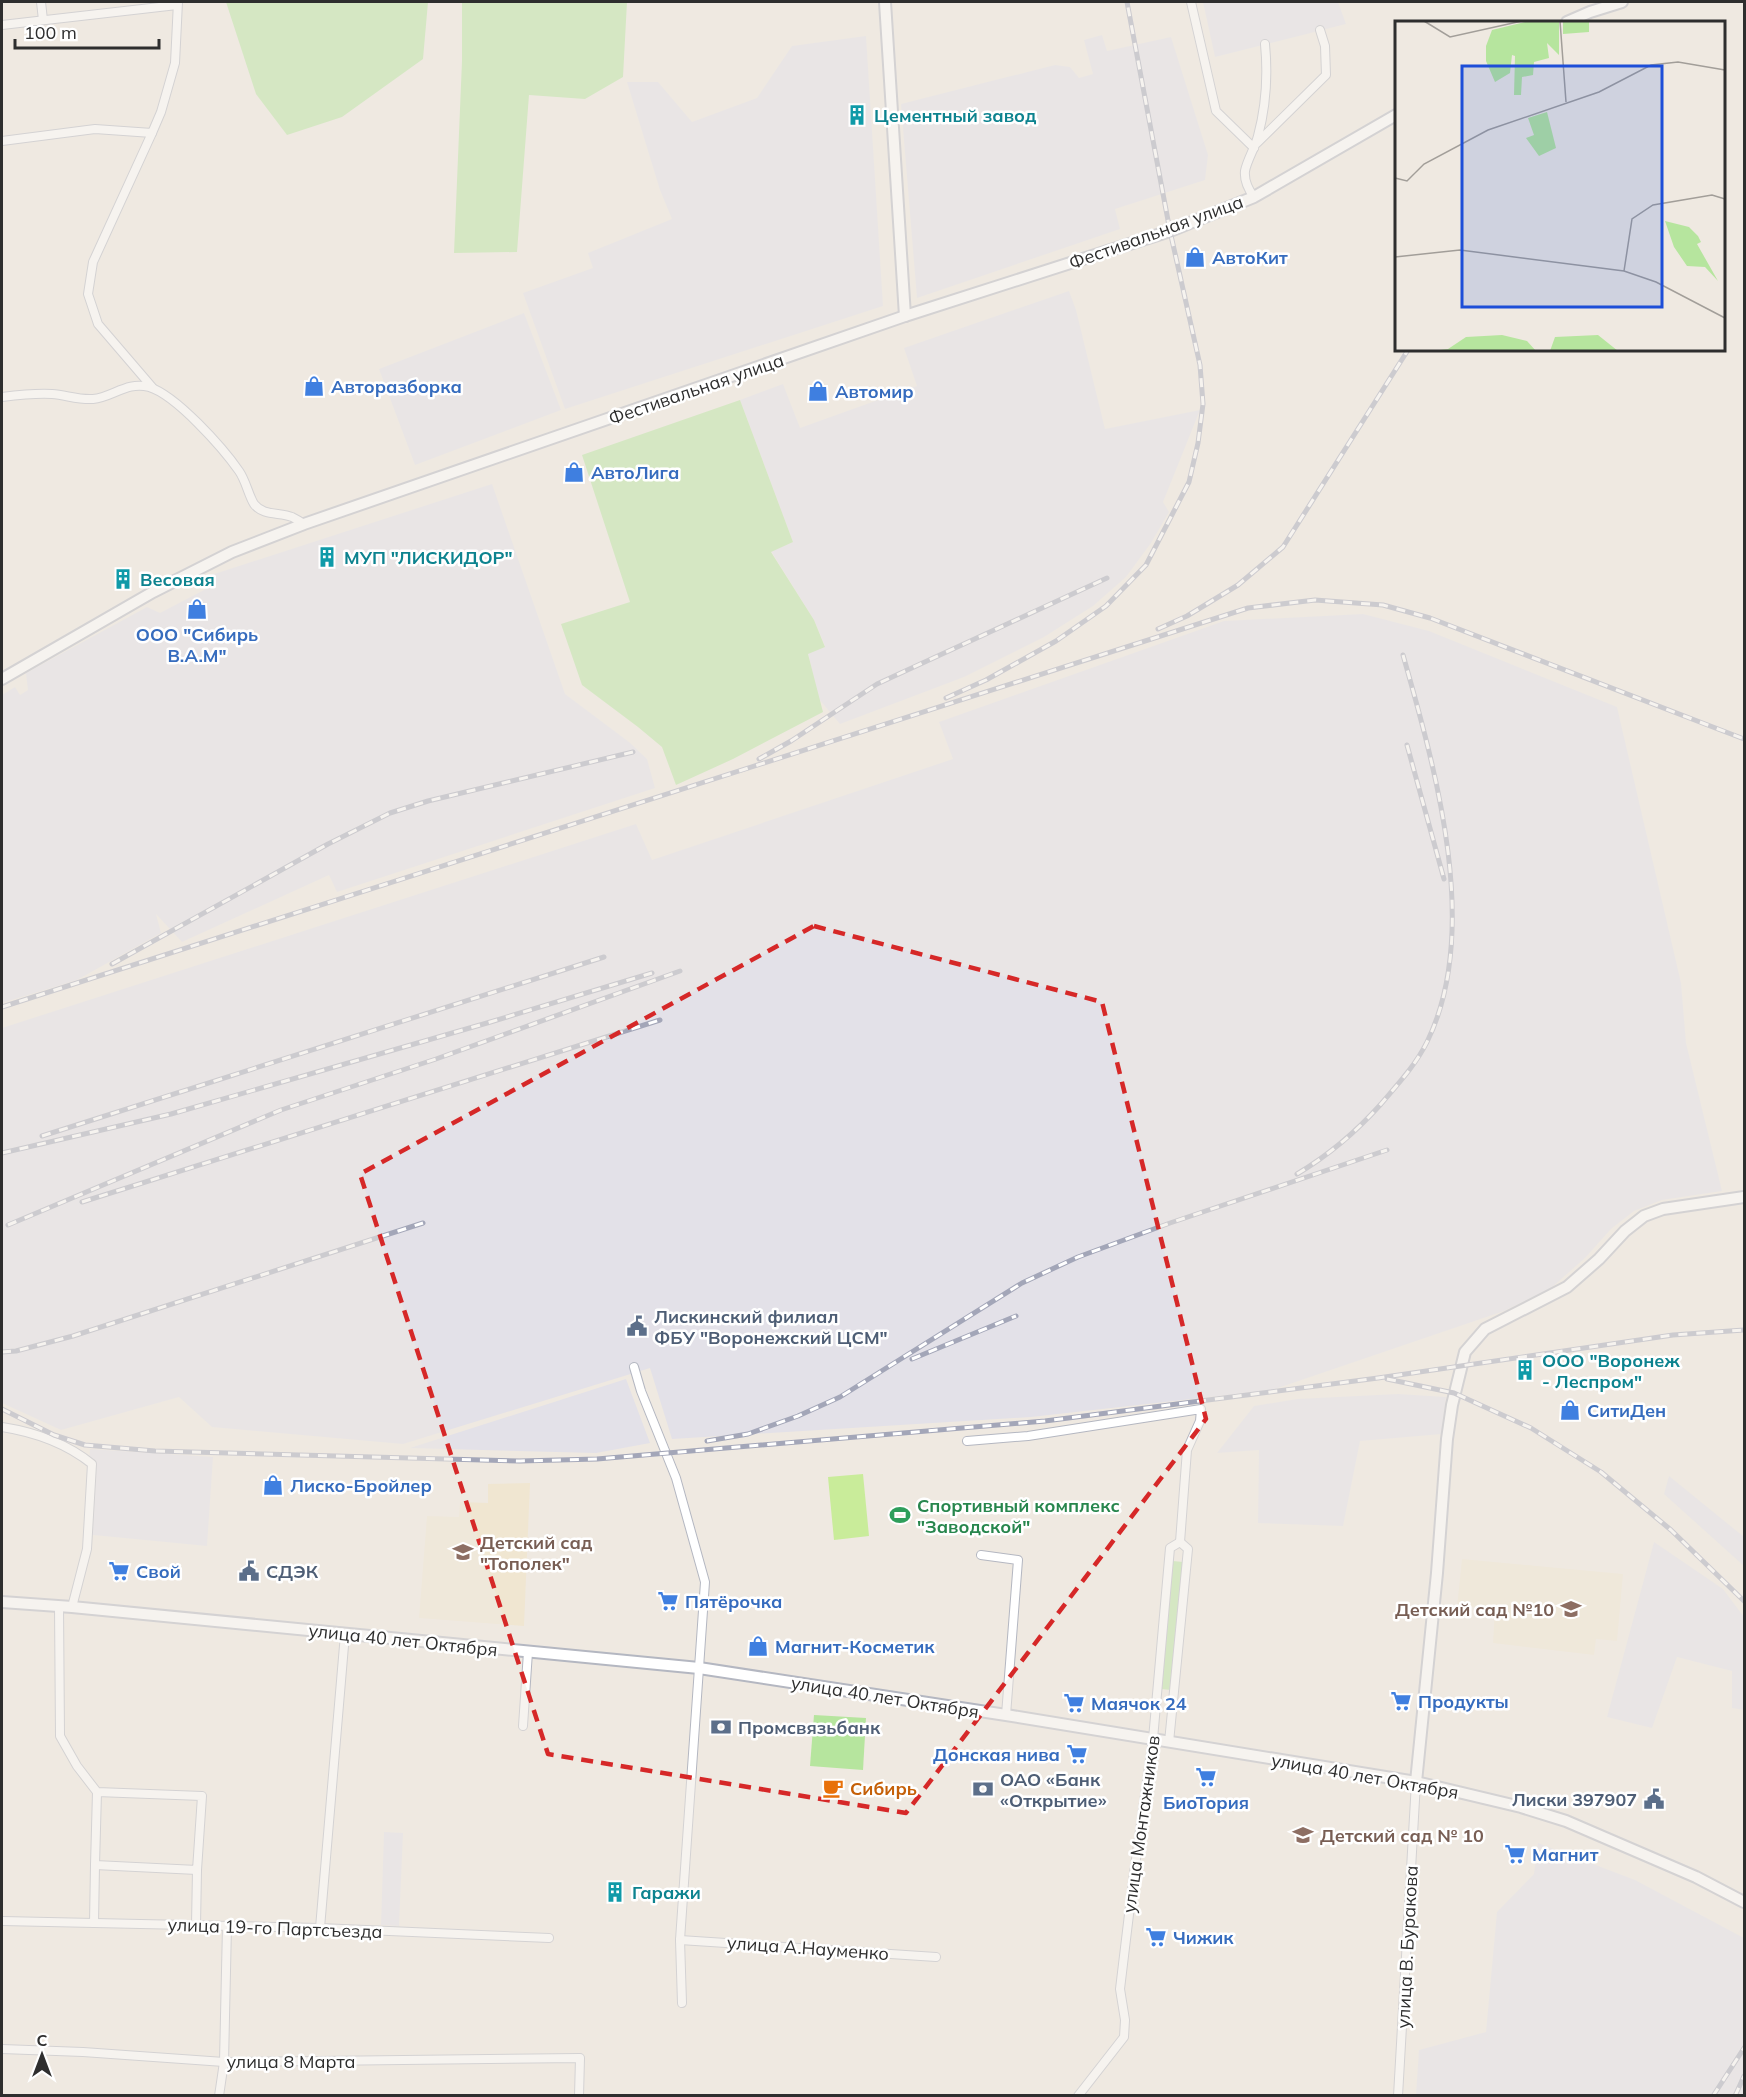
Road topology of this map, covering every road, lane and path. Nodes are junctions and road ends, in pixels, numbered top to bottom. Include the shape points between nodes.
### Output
1 (41, 2) edge
2 (885, 2) edge
3 (1191, 2) edge
4 (1622, 2) edge
5 (177, 3) edge
6 (43, 20) junction
7 (1569, 21) edge
8 (2, 25) edge
9 (1320, 30) dead end
10 (1265, 44) dead end
11 (1395, 116) edge
12 (152, 133) junction
13 (2, 141) edge
14 (1255, 146) junction
15 (1254, 197) junction
16 (905, 316) junction
17 (152, 387) junction
18 (2, 397) edge
19 (304, 524) junction
20 (2, 679) edge
21 (1744, 1197) edge
22 (634, 1367) dead end
23 (2, 1427) edge
24 (967, 1441) dead end
25 (1180, 1542) junction
26 (981, 1555) dead end
27 (2, 1602) edge
28 (59, 1606) junction
29 (72, 1607) junction
30 (345, 1634) junction
31 (528, 1652) junction
32 (699, 1668) junction
33 (1006, 1715) junction
34 (523, 1726) dead end
35 (1153, 1739) junction
36 (1169, 1742) junction
37 (1416, 1782) junction
38 (97, 1792) junction
39 (95, 1865) junction
40 (197, 1870) junction
41 (1744, 1902) edge
42 (2, 1921) edge
43 (94, 1923) junction
44 (196, 1924) junction
45 (227, 1926) junction
46 (320, 1928) junction
47 (549, 1938) dead end
48 (680, 1940) junction
49 (936, 1957) dead end
50 (682, 2003) dead end
51 (2, 2049) edge
52 (224, 2062) junction
53 (219, 2096) edge
54 (579, 2096) edge
55 (1078, 2096) edge
56 (1398, 2096) edge

1 - 6 street
2 - 16 main road
3 - 14 street via 1216,111
4 - 7 main road
5 - 6 street
5 - 12 street via 175,63
6 - 8 street
9 - 14 street via 1326,75
10 - 14 street via 1264,116
11 - 15 main road, Фестивальная улица
12 - 13 street via 95,129
12 - 17 street via 93,262 88,294 98,324
14 - 15 street via 1245,170 1246,185
15 - 16 main road, Фестивальная улица via 1160,235
16 - 19 main road, Фестивальная улица
17 - 18 street via 129,386 94,399 45,394
17 - 19 street via 196,421 220,448 239,470 254,504
19 - 20 main road, Фестивальная улица via 232,552 153,592
21 - 37 main road, улица В. Буракова via 1664,1209 1644,1216 1567,1287 1485,1329 1465,1352 1447,1439
22 - 32 street via 676,1478 705,1582
23 - 29 street via 50,1440 92,1464 87,1549
24 - 25 street, улица Монтажников via 1028,1436 1202,1409 1187,1450
25 - 35 street, улица Монтажников via 1170,1548
25 - 36 street, улица Монтажников via 1188,1550
26 - 33 street via 1018,1560
27 - 28 main road, улица 40 лет Октября
28 - 29 main road, улица 40 лет Октября
28 - 38 street via 60,1736
29 - 30 main road, улица 40 лет Октября
30 - 31 main road, улица 40 лет Октября
30 - 46 street
31 - 32 main road, улица 40 лет Октября
31 - 34 street
32 - 33 main road, улица 40 лет Октября
32 - 48 street
33 - 35 main road, улица 40 лет Октября
35 - 36 main road, улица 40 лет Октября
35 - 55 street, улица Монтажников via 1120,1989 1124,2037
36 - 37 main road, улица 40 лет Октября
37 - 41 main road, улица 40 лет Октября via 1566,1821
37 - 56 street, улица В. Буракова
38 - 39 street
38 - 40 street via 202,1796
39 - 40 street
39 - 43 street
40 - 44 street
42 - 43 street, улица 19-го Партсъезда
43 - 44 street, улица 19-го Партсъезда
44 - 45 street, улица 19-го Партсъезда
45 - 46 street, улица 19-го Партсъезда
45 - 52 street
46 - 47 street, улица 19-го Партсъезда
48 - 49 street, улица А.Науменко
48 - 50 street
51 - 52 street, улица 8 Марта
52 - 53 street
52 - 54 street, улица 8 Марта via 580,2058

